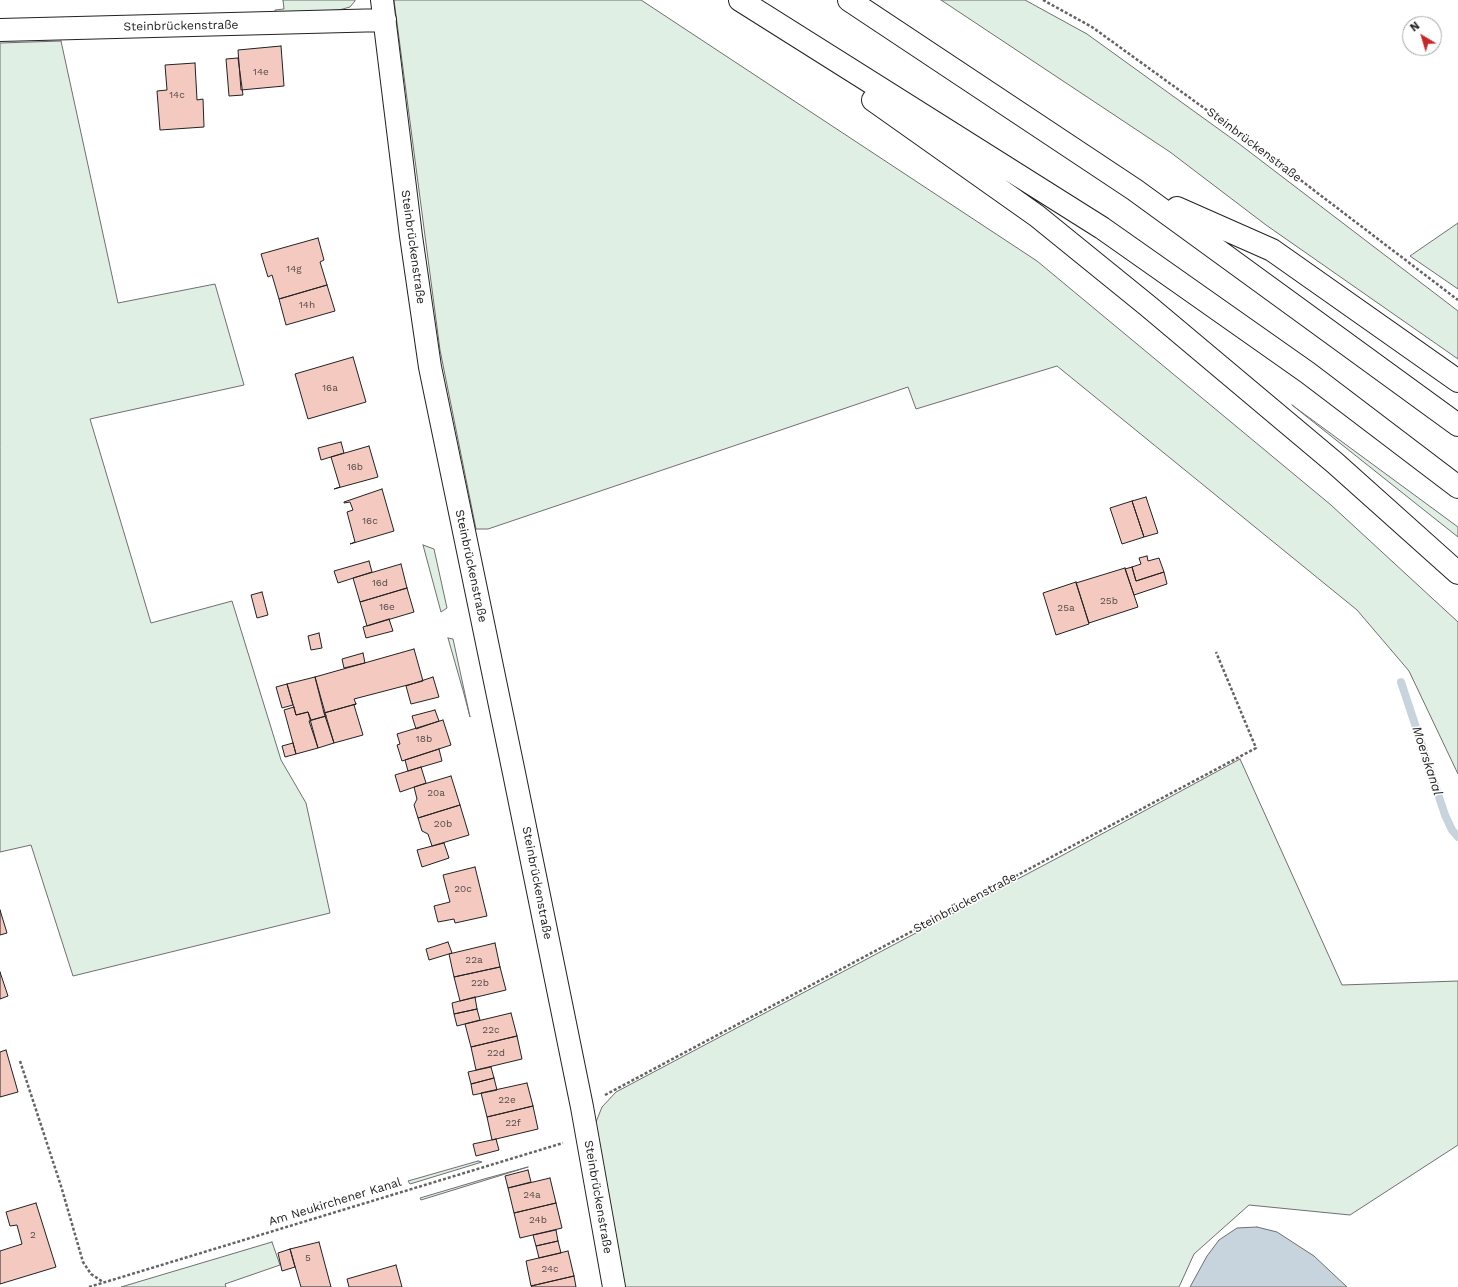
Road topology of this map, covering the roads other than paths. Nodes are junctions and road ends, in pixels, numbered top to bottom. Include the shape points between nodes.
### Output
1 (740, 0) edge
2 (849, 0) edge
3 (383, 10) edge
4 (0, 30) edge
5 (818, 49) junction
6 (1135, 190) junction
7 (1458, 381) edge
8 (1458, 425) edge
9 (1335, 463) junction
10 (1458, 487) edge
11 (1458, 554) edge
12 (1458, 572) edge
13 (614, 1287) edge

1 - 5 main road
2 - 6 main road
3 - 4 main road, Steinbrückenstraße
3 - 13 main road, Steinbrückenstraße via 410,236 430,367 582,1107
5 - 9 main road via 874,101 1043,221
5 - 10 main road via 1102,228 1308,373
6 - 7 main road via 1272,250
6 - 8 main road
9 - 11 main road
9 - 12 main road

